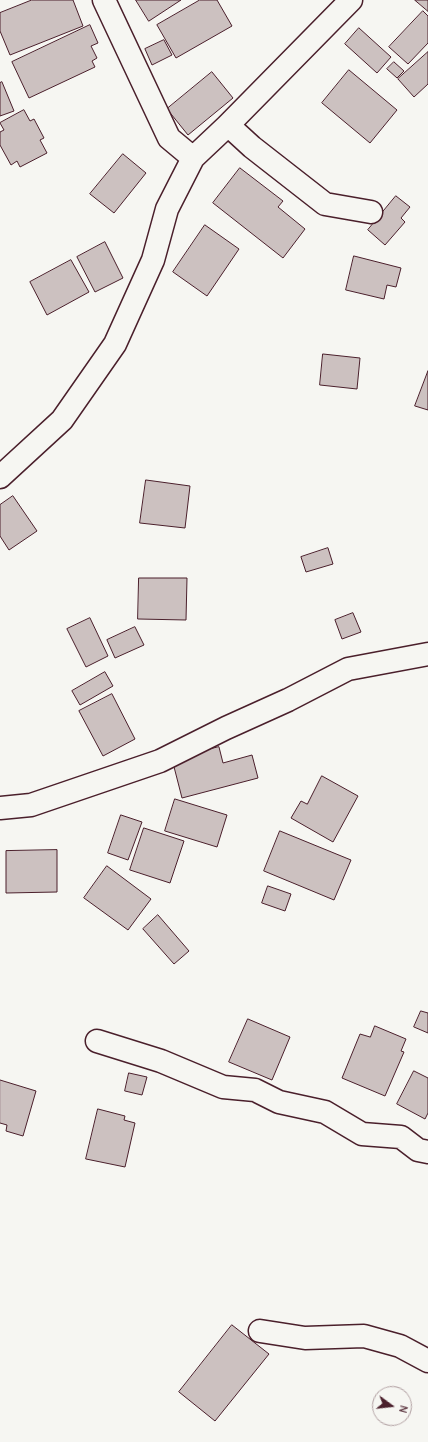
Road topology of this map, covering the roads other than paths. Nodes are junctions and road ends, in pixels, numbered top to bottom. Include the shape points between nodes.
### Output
1 (104, 0) edge
2 (351, 0) edge
3 (228, 125) junction
4 (193, 158) junction
5 (371, 212) dead end
6 (0, 477) edge
7 (428, 654) edge
8 (0, 808) edge
9 (97, 1041) dead end
10 (428, 1152) edge
11 (260, 1331) dead end
12 (428, 1362) edge

1 - 4 street via 169,138
2 - 3 street
3 - 4 street
3 - 5 street via 325,204
4 - 6 street via 168,209 153,260 115,344 62,420
7 - 8 street via 348,669 160,761 31,805
9 - 10 street via 161,1062 223,1087 255,1090 279,1102 325,1112 362,1134 401,1137 418,1150
11 - 12 street via 304,1338 364,1336 400,1346

